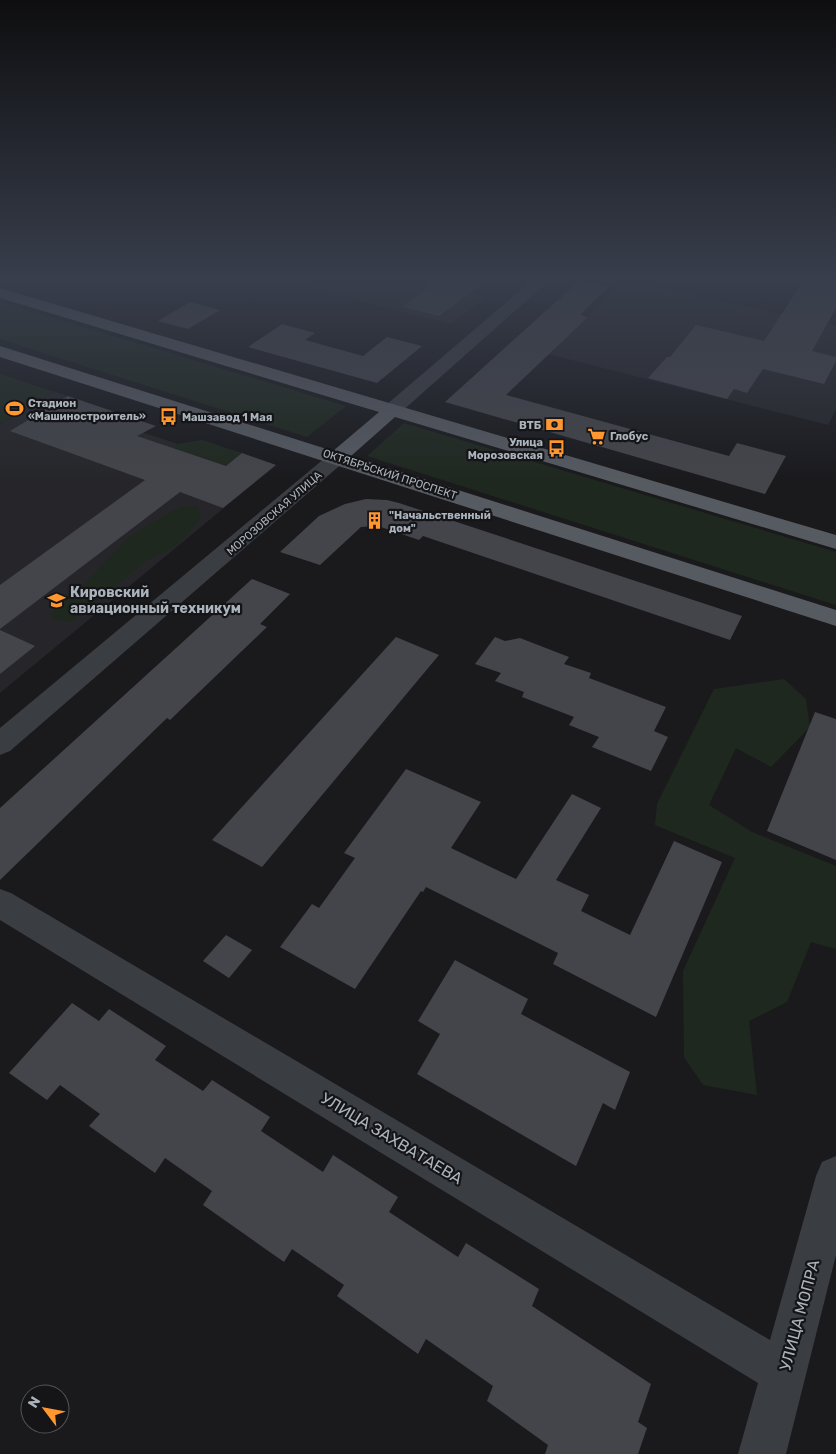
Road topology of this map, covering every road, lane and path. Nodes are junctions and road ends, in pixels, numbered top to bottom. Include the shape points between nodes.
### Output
1 (179, 346) edge
2 (466, 346) edge
3 (0, 351) edge
4 (393, 409) junction
5 (338, 457) junction
6 (836, 542) edge
7 (836, 618) edge
8 (0, 744) edge
9 (0, 903) edge
10 (836, 1176) edge
11 (784, 1373) junction
12 (762, 1454) edge

1 - 4 main road
2 - 4 street, МОРОЗОВСКАЯ УЛИЦА
3 - 5 main road, ОКТЯБРЬСКИЙ ПРОСПЕКТ
4 - 5 main road, МОРОЗОВСКАЯ УЛИЦА
4 - 6 main road
5 - 7 main road, ОКТЯБРЬСКИЙ ПРОСПЕКТ
5 - 8 street, МОРОЗОВСКАЯ УЛИЦА
9 - 11 street, УЛИЦА ЗАХВАТАЕВА
10 - 11 street, УЛИЦА МОПРА
11 - 12 street, УЛИЦА МОПРА

